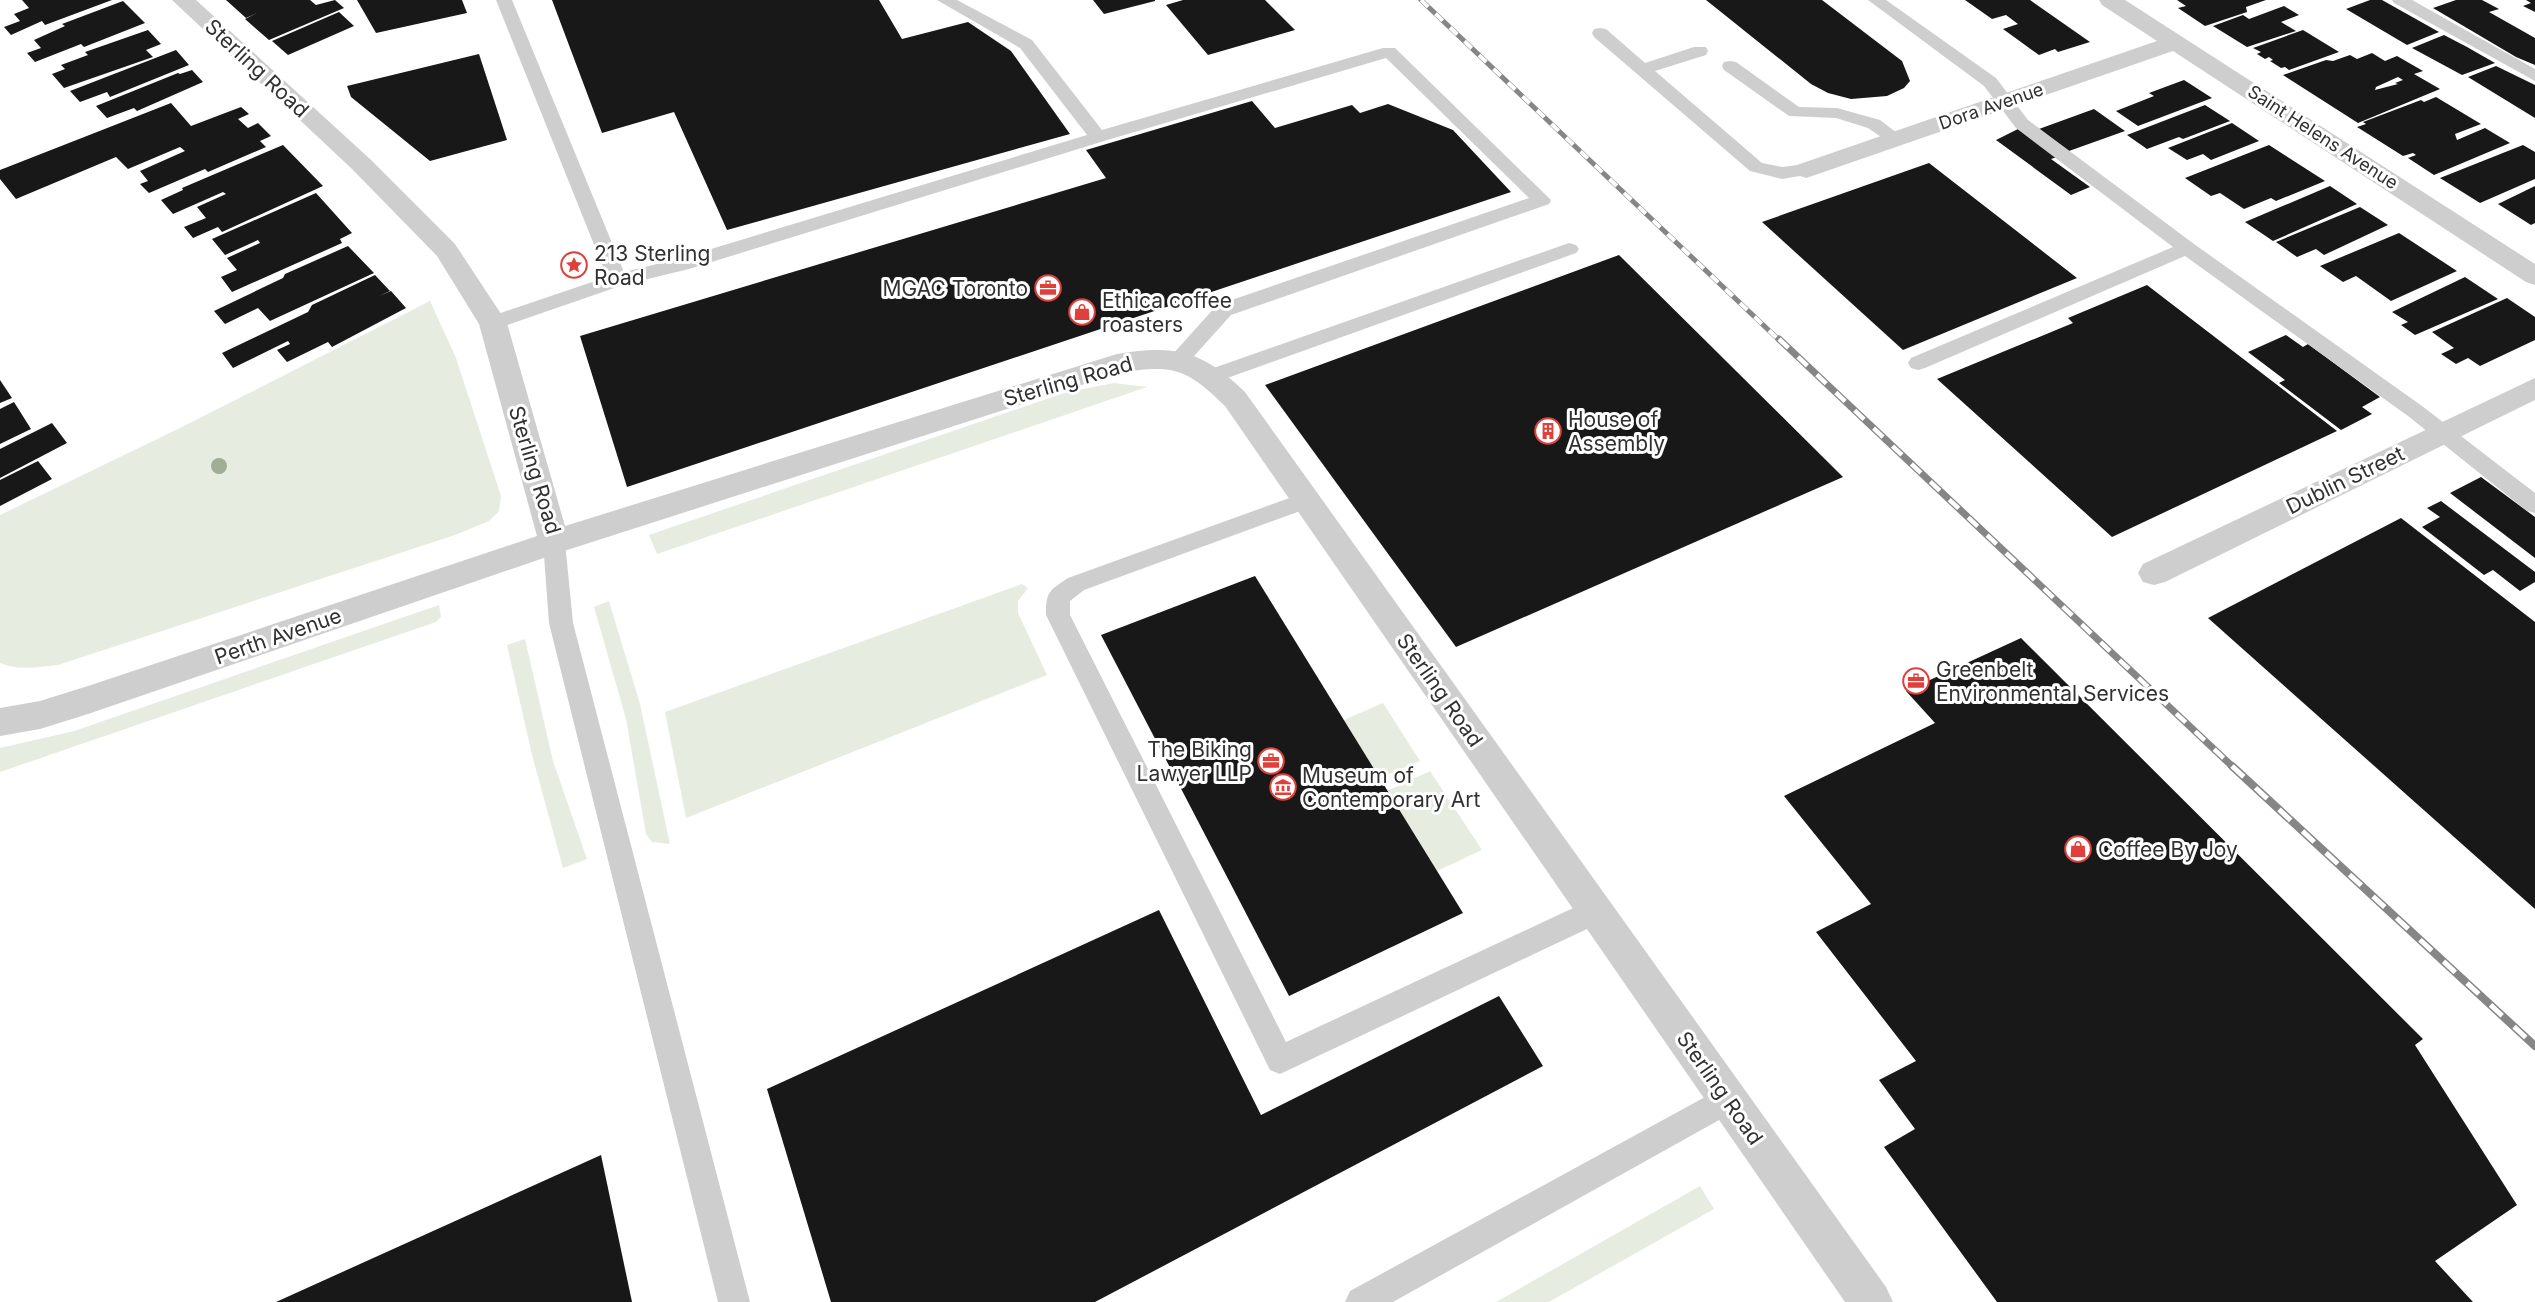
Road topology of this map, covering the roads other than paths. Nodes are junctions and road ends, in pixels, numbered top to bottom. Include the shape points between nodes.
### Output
1 (183, 0) edge
2 (504, 0) edge
3 (945, 0) edge
4 (1876, 0) edge
5 (2110, 0) edge
6 (2400, 0) edge
7 (1600, 33) dead end
8 (2176, 42) junction
9 (1700, 51) dead end
10 (1730, 66) dead end
11 (1645, 69) junction
12 (2535, 76) edge
13 (2003, 102) junction
14 (1098, 137) junction
15 (1896, 140) junction
16 (1806, 170) joint
17 (2187, 248) junction
18 (1569, 249) dead end
19 (2535, 276) edge
20 (618, 280) junction
21 (494, 323) junction
22 (1179, 360) junction
23 (1918, 363) dead end
24 (1212, 376) junction
25 (2535, 388) edge
26 (2442, 433) junction
27 (1306, 500) junction
28 (2535, 505) edge
29 (554, 542) junction
30 (2154, 573) dead end
31 (0, 722) edge
32 (1596, 911) junction
33 (1727, 1100) junction
34 (734, 1302) edge
35 (1361, 1302) edge
36 (1871, 1302) edge

1 - 21 street, Sterling Road via 361,164 446,250
2 - 20 lane
3 - 14 lane via 1026,44
4 - 13 lane via 1990,82
5 - 8 street, Saint Helens Avenue
6 - 12 lane
7 - 11 lane
8 - 13 street, Dora Avenue
8 - 19 street, Saint Helens Avenue
9 - 11 lane
10 - 15 lane via 1795,112 1837,112 1874,124
11 - 16 lane via 1756,167 1782,173
13 - 15 street, Dora Avenue
13 - 17 lane via 2022,124
14 - 20 lane
14 - 22 lane via 1389,52 1542,200 1224,310
15 - 16 street, Dora Avenue
17 - 23 lane
17 - 26 lane
18 - 24 lane
20 - 21 lane
21 - 29 street, Sterling Road
22 - 24 street, Sterling Road
22 - 29 street, Sterling Road via 1154,358 1117,364
24 - 27 street, Sterling Road via 1235,399
25 - 26 street, Dublin Street
26 - 28 lane
26 - 30 street, Dublin Street
27 - 32 street, Sterling Road
27 - 32 lane via 1076,584 1058,597 1058,615 1280,1060
29 - 31 street, Perth Avenue via 88,700
29 - 34 lane via 561,623
32 - 33 street, Sterling Road
33 - 35 lane
33 - 36 street, Sterling Road

